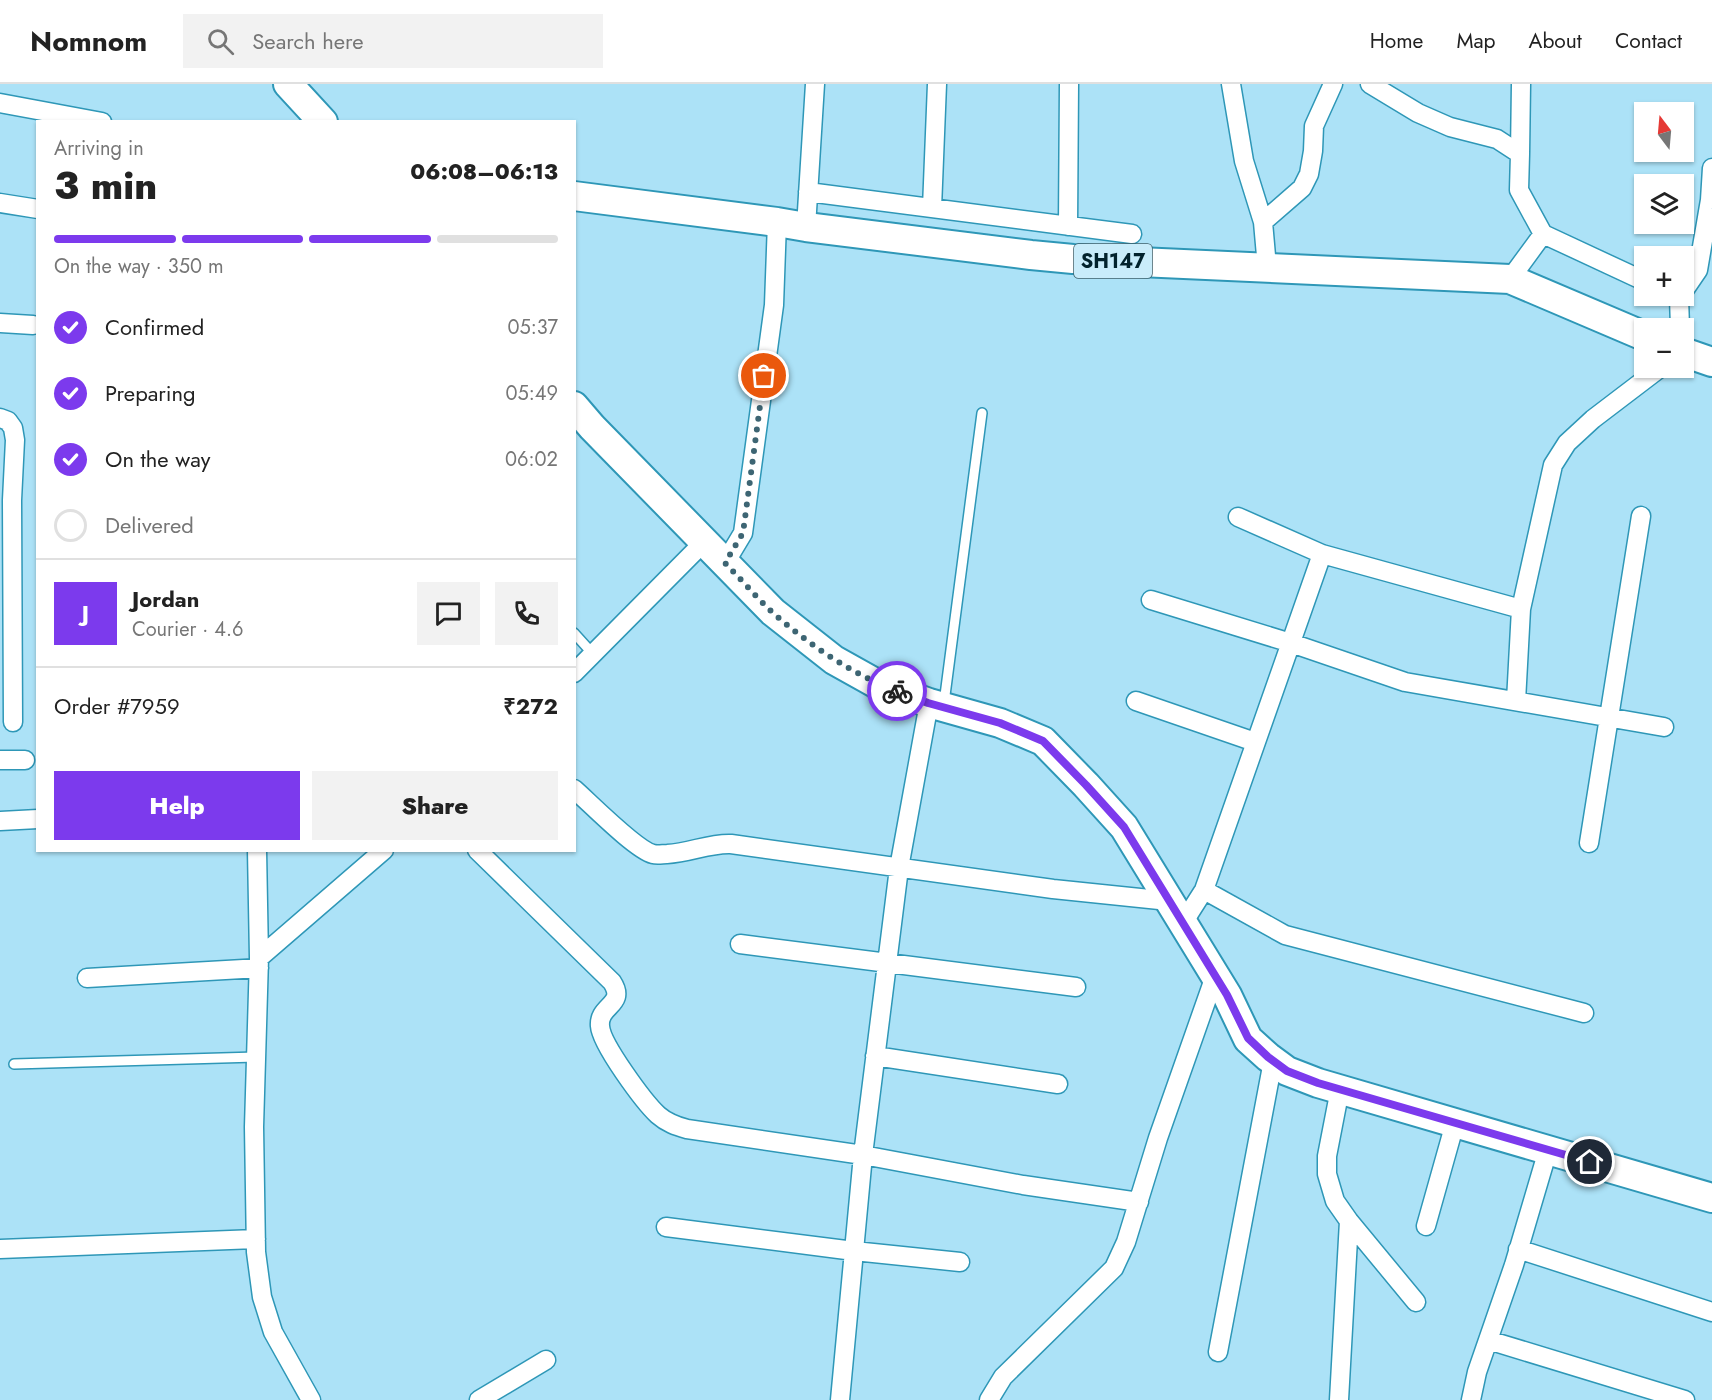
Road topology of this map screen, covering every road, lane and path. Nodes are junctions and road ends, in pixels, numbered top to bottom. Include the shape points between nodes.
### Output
1 (288, 84) edge
2 (815, 84) edge
3 (937, 84) edge
4 (1069, 84) edge
5 (1231, 84) edge
6 (1333, 84) edge
7 (1370, 84) edge
8 (1521, 84) edge
9 (0, 103) edge
10 (91, 120) edge
11 (321, 120) edge
12 (1520, 154) junction
13 (1712, 168) edge
14 (808, 192) junction
15 (576, 196) edge
16 (1711, 199) edge
17 (0, 203) edge
18 (932, 208) junction
19 (36, 209) edge
20 (777, 222) junction
21 (1263, 222) junction
22 (1068, 226) junction
23 (806, 227) junction
24 (1132, 234) dead end
25 (1543, 234) junction
26 (1268, 267) junction
27 (1634, 276) edge
28 (1694, 276) edge
29 (1510, 279) junction
30 (0, 323) edge
31 (33, 324) dead end
32 (1634, 332) edge
33 (1694, 356) edge
34 (1712, 362) edge
35 (1647, 378) edge
36 (576, 408) edge
37 (982, 413) dead end
38 (0, 418) edge
39 (1641, 516) dead end
40 (1238, 517) dead end
41 (704, 542) junction
42 (1322, 554) junction
43 (725, 563) junction
44 (1151, 600) dead end
45 (1521, 609) junction
46 (576, 635) edge
47 (1291, 643) junction
48 (593, 654) junction
49 (576, 671) edge
50 (1136, 701) dead end
51 (1516, 701) junction
52 (936, 705) junction
53 (1608, 717) junction
54 (13, 722) dead end
55 (1664, 727) dead end
56 (1256, 742) junction
57 (0, 760) edge
58 (25, 760) dead end
59 (576, 791) edge
60 (36, 819) edge
61 (0, 821) edge
62 (1589, 843) dead end
63 (257, 852) edge
64 (382, 852) edge
65 (479, 852) edge
66 (899, 868) junction
67 (1204, 890) junction
68 (1176, 912) junction
69 (740, 944) dead end
70 (259, 963) junction
71 (887, 963) junction
72 (1215, 976) junction
73 (87, 978) dead end
74 (1076, 987) dead end
75 (1584, 1012) dead end
76 (875, 1056) junction
77 (256, 1057) junction
78 (1274, 1061) junction
79 (14, 1064) dead end
80 (1058, 1083) dead end
81 (1340, 1089) junction
82 (1455, 1123) junction
83 (1548, 1150) junction
84 (863, 1155) junction
85 (1712, 1198) edge
86 (1139, 1202) junction
87 (1349, 1221) junction
88 (1426, 1226) dead end
89 (666, 1227) dead end
90 (256, 1239) junction
91 (0, 1249) edge
92 (1518, 1249) junction
93 (854, 1251) junction
94 (960, 1262) dead end
95 (1416, 1302) dead end
96 (1712, 1312) edge
97 (1488, 1340) junction
98 (1218, 1352) dead end
99 (546, 1360) dead end
100 (311, 1400) edge
101 (479, 1400) edge
102 (840, 1400) edge
103 (989, 1400) edge
104 (1339, 1400) edge
105 (1471, 1400) edge
106 (1685, 1400) edge

1 - 11 main road
2 - 14 street
3 - 18 street
4 - 22 street
5 - 21 street via 1244,161
6 - 21 street via 1314,126 1309,174 1302,188
7 - 12 street via 1418,113 1450,127 1497,139
8 - 12 street
9 - 10 street
12 - 25 street via 1519,190
13 - 16 street
14 - 18 street
14 - 23 street
15 - 20 main road, SH147
16 - 28 street
17 - 19 street
18 - 22 street
20 - 23 main road, SH147
20 - 43 street via 774,305 743,533
21 - 26 street
22 - 24 street
23 - 26 main road, SH147 via 1031,255
25 - 27 street
25 - 29 street
26 - 29 main road, SH147
29 - 32 main road, SH147
30 - 31 street
33 - 34 main road
35 - 45 street via 1567,443 1553,465
36 - 41 main road
37 - 52 lane
38 - 54 street via 13,428 15,440
39 - 53 street
40 - 42 street
41 - 43 main road
41 - 48 street
42 - 45 street
42 - 47 street
43 - 52 main road via 773,612 834,660 877,684
44 - 47 street
45 - 51 street
46 - 48 lane
47 - 51 street via 1405,682
47 - 56 street
48 - 49 street
50 - 56 street
51 - 53 street
52 - 66 street
52 - 68 main road via 1000,723 1043,741 1124,827
53 - 55 street
53 - 62 street
56 - 67 street
57 - 58 street
59 - 66 street via 638,846 653,854 731,844
60 - 61 street
63 - 70 street
64 - 70 street
65 - 84 street via 612,982 617,994 600,1021 602,1036 647,1104 660,1116 687,1129
66 - 68 street via 1053,889
66 - 71 street
67 - 68 street
67 - 75 street via 1285,935
68 - 72 main road
69 - 71 street
70 - 73 street
70 - 77 street
71 - 74 street
71 - 76 street
72 - 78 main road via 1248,1038
72 - 86 street
76 - 80 street
76 - 84 street
77 - 79 lane
77 - 90 street
78 - 81 main road via 1287,1071
78 - 98 street
81 - 82 main road
81 - 87 street via 1327,1174 1335,1201
82 - 83 main road
82 - 88 street
83 - 85 main road
83 - 92 street
84 - 86 street
84 - 93 street
86 - 103 street via 1114,1268 1003,1377
87 - 95 street
87 - 104 street
89 - 93 street
90 - 91 street
90 - 100 street via 262,1297 273,1332
92 - 96 street
92 - 97 street
93 - 94 street
93 - 102 street
97 - 105 street
97 - 106 street
99 - 101 street

